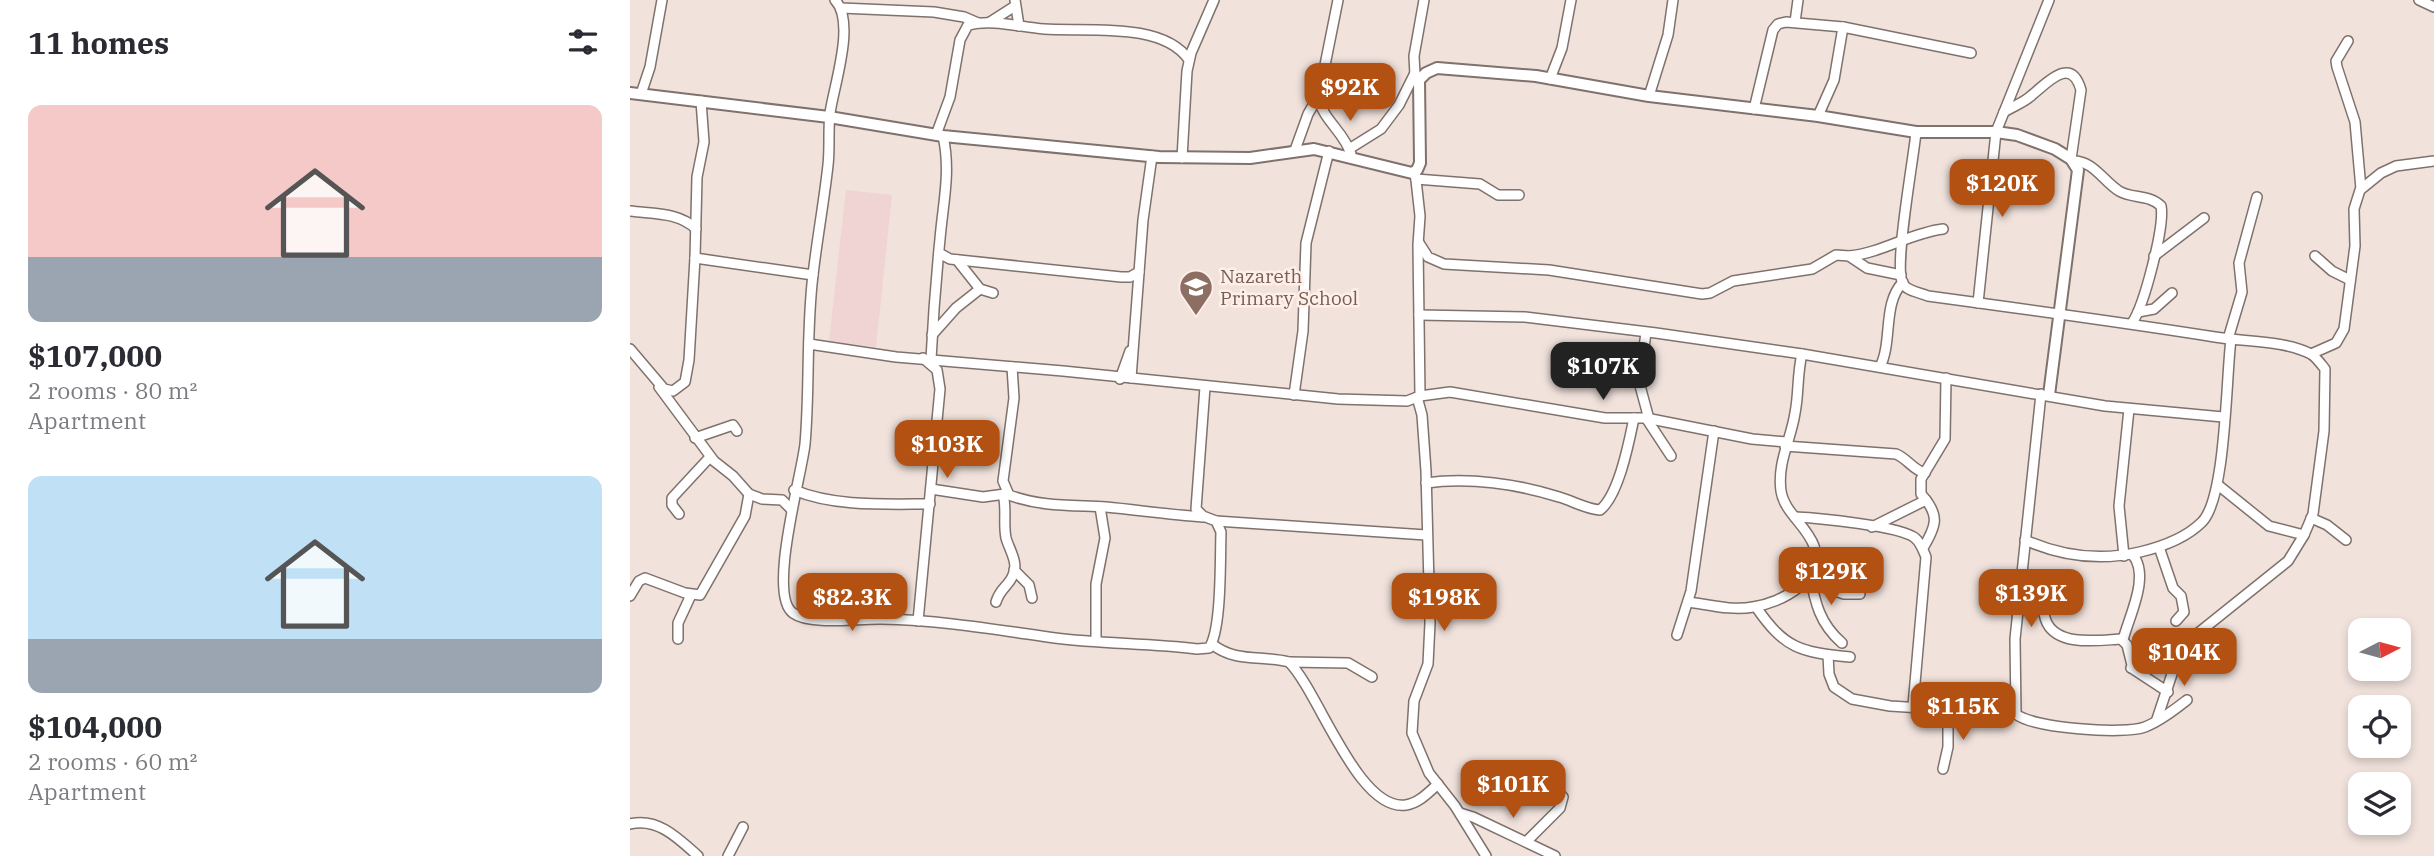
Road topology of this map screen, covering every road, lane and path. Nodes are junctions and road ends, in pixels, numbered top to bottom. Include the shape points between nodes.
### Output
1 (662, 0) edge
2 (1201, 0) edge
3 (1338, 0) edge
4 (1424, 0) edge
5 (1571, 0) edge
6 (1672, 0) edge
7 (1798, 0) edge
8 (2419, 0) edge
9 (2046, 1) edge
10 (1015, 3) edge
11 (1212, 3) edge
12 (838, 4) edge
13 (2434, 8) edge
14 (1796, 22) junction
15 (978, 23) junction
16 (989, 23) junction
17 (1020, 26) junction
18 (1843, 27) junction
19 (2348, 41) dead end
20 (1971, 53) dead end
21 (1189, 60) junction
22 (1415, 73) junction
23 (1549, 79) junction
24 (1419, 87) junction
25 (635, 93) edge
26 (1649, 96) junction
27 (1318, 99) junction
28 (702, 101) junction
29 (1754, 109) junction
30 (2004, 113) junction
31 (1818, 116) junction
32 (829, 117) junction
33 (1916, 132) junction
34 (1996, 132) junction
35 (939, 135) junction
36 (1295, 150) junction
37 (1329, 151) junction
38 (1350, 152) junction
39 (1152, 156) junction
40 (1182, 158) junction
41 (2072, 160) junction
42 (2434, 161) edge
43 (1415, 175) junction
44 (2361, 189) junction
45 (1519, 195) dead end
46 (2257, 197) dead end
47 (630, 211) edge
48 (2204, 218) dead end
49 (696, 229) junction
50 (1942, 229) dead end
51 (1903, 240) junction
52 (1418, 241) junction
53 (939, 253) junction
54 (1849, 256) junction
55 (2154, 256) junction
56 (2315, 256) dead end
57 (695, 258) junction
58 (957, 260) junction
59 (1139, 272) junction
60 (813, 275) junction
61 (1125, 277) junction
62 (1902, 279) junction
63 (2350, 280) junction
64 (1139, 286) junction
65 (980, 289) junction
66 (993, 293) dead end
67 (2172, 293) dead end
68 (1978, 303) junction
69 (2138, 312) junction
70 (1419, 316) junction
71 (2059, 316) junction
72 (2132, 323) junction
73 (1646, 332) junction
74 (932, 335) junction
75 (2230, 339) junction
76 (809, 344) junction
77 (1132, 345) junction
78 (630, 349) edge
79 (1802, 354) junction
80 (2311, 354) junction
81 (927, 358) junction
82 (1012, 367) junction
83 (1880, 367) junction
84 (1131, 378) junction
85 (1946, 378) junction
86 (1120, 379) junction
87 (659, 386) junction
88 (1205, 387) junction
89 (1294, 395) junction
90 (2045, 395) junction
91 (1419, 397) junction
92 (2129, 409) junction
93 (2223, 417) junction
94 (1634, 418) junction
95 (1648, 418) junction
96 (737, 431) dead end
97 (1714, 431) junction
98 (695, 438) junction
99 (1785, 444) junction
100 (1671, 456) dead end
101 (710, 457) junction
102 (1925, 473) junction
103 (1426, 483) junction
104 (2218, 485) junction
105 (931, 489) junction
106 (794, 492) junction
107 (749, 494) junction
108 (1005, 494) junction
109 (778, 500) junction
110 (1926, 500) junction
111 (930, 505) junction
112 (1101, 507) junction
113 (791, 509) junction
114 (679, 514) dead end
115 (1204, 517) junction
116 (1795, 517) junction
117 (2311, 518) junction
118 (1216, 521) junction
119 (1872, 527) junction
120 (1426, 535) junction
121 (2304, 535) junction
122 (2025, 540) junction
123 (2346, 540) dead end
124 (2159, 547) junction
125 (1923, 548) junction
126 (2128, 555) junction
127 (1014, 570) junction
128 (1811, 579) junction
129 (2020, 587) junction
130 (1860, 594) dead end
131 (691, 595) junction
132 (630, 596) edge
133 (1032, 598) dead end
134 (996, 602) dead end
135 (1689, 603) junction
136 (1756, 607) junction
137 (918, 621) junction
138 (2176, 621) dead end
139 (1677, 635) dead end
140 (678, 639) dead end
141 (2123, 640) junction
142 (1096, 641) junction
143 (1842, 643) dead end
144 (1212, 644) junction
145 (2172, 652) junction
146 (1828, 655) junction
147 (1850, 657) dead end
148 (1289, 662) junction
149 (2132, 668) junction
150 (1372, 677) dead end
151 (2168, 692) junction
152 (2187, 700) dead end
153 (1913, 706) junction
154 (1948, 708) junction
155 (2016, 714) junction
156 (2157, 721) junction
157 (1943, 769) dead end
158 (1438, 784) junction
159 (1552, 785) dead end
160 (1460, 813) junction
161 (630, 824) edge
162 (743, 827) dead end
163 (1526, 842) junction
164 (698, 856) edge
165 (728, 856) edge
166 (1486, 856) edge
167 (1555, 856) edge

1 - 25 street via 650,67
2 - 11 street
3 - 27 street
4 - 22 street
5 - 23 street via 1562,48
6 - 26 street via 1668,35
7 - 14 street
8 - 13 street
9 - 30 street
10 - 16 street
10 - 17 street
11 - 21 street
12 - 15 street via 934,12
12 - 32 street via 845,27
14 - 18 street
14 - 29 street via 1778,24 1773,30
15 - 16 street
15 - 35 street via 962,30
16 - 17 street
17 - 21 street via 1136,33 1171,42
18 - 20 street
18 - 31 street via 1834,80
19 - 44 street via 2336,61 2355,122
21 - 40 street
22 - 24 street
22 - 38 street via 1381,129
23 - 24 street via 1437,68 1419,80
23 - 26 street
24 - 43 street via 1420,163
25 - 28 street
26 - 29 street
27 - 36 street
27 - 38 street via 1324,116
28 - 32 street
28 - 49 street
29 - 31 street
30 - 34 street
30 - 41 street via 2034,95 2046,81 2063,73 2073,75 2081,90
31 - 33 street
32 - 35 street
32 - 60 street via 828,164
33 - 34 street
33 - 51 street
34 - 41 street via 2034,140
34 - 68 street
35 - 39 street
35 - 53 street via 947,158 948,184
36 - 37 street
36 - 40 street via 1250,158
37 - 38 street
37 - 89 street via 1306,243 1303,331
38 - 43 street
39 - 40 street
39 - 59 street
41 - 55 street via 2085,163 2122,193 2161,206 2162,227
41 - 71 street via 2078,178
42 - 44 street via 2396,166
43 - 45 street via 1480,184 1498,195
43 - 52 street
44 - 63 street via 2354,209 2356,246
46 - 75 street via 2239,263 2242,292
47 - 49 street via 676,216
48 - 55 street
49 - 57 street
50 - 51 street
51 - 54 street via 1873,253
51 - 62 street
52 - 54 street via 1428,257 1444,264 1549,270 1702,294 1733,281 1812,269 1830,257
52 - 70 street
53 - 58 street
53 - 74 street
54 - 62 street via 1867,268
55 - 69 street
56 - 63 street
57 - 60 street
57 - 87 street via 685,382 673,391
58 - 61 street
58 - 65 street
59 - 61 street
59 - 64 street
60 - 76 street
61 - 64 street
62 - 68 street via 1909,289 1928,296
62 - 83 street via 1892,303 1886,354
63 - 80 street via 2340,337
64 - 77 street
65 - 66 street
65 - 74 street
67 - 69 street via 2154,309
68 - 71 street
69 - 72 street
70 - 73 street via 1525,317
70 - 91 street
71 - 72 street
71 - 90 street
72 - 75 street
73 - 79 street
73 - 95 street via 1640,382
74 - 81 street
75 - 80 street
75 - 93 street
76 - 81 street
76 - 106 street via 804,448
77 - 84 street
77 - 86 street
78 - 87 street
79 - 83 street
79 - 99 street via 1795,413
80 - 117 street via 2327,374
81 - 82 street
81 - 105 street via 937,370 939,382
82 - 86 street
82 - 108 street via 1014,398
83 - 85 street
84 - 86 street
84 - 88 street
85 - 90 street
85 - 102 street via 1945,439
87 - 98 street
88 - 89 street
88 - 115 street via 1196,504
89 - 91 street via 1369,401
90 - 92 street
90 - 122 street
91 - 94 street via 1450,392 1605,418
91 - 103 street
92 - 93 street
92 - 126 street via 2119,506
93 - 104 street
94 - 95 street
94 - 103 street via 1610,499 1600,510 1513,487 1454,479
95 - 97 street
95 - 100 street
96 - 98 street via 733,425 722,426
97 - 99 street
97 - 135 street
98 - 101 street
99 - 102 street via 1896,454
99 - 116 street via 1781,493
101 - 107 street
101 - 114 street via 672,498
102 - 110 street via 1920,490
103 - 120 street
104 - 121 street via 2269,526
104 - 124 street via 2201,523
105 - 108 street via 983,497
105 - 111 street
106 - 109 street
106 - 111 street via 862,504
106 - 113 street
107 - 109 street
107 - 131 street via 745,516 726,554 704,592
108 - 112 street via 1027,502
108 - 127 street via 1006,538
109 - 113 street
110 - 119 street
110 - 125 street via 1932,505 1934,521
111 - 137 street
112 - 115 street
112 - 142 street via 1105,538 1096,584
113 - 137 street via 784,593 792,613 818,620
115 - 118 street
116 - 119 street
116 - 128 street via 1815,550
117 - 121 street
117 - 123 street
118 - 120 street
118 - 144 street via 1221,532 1220,564
119 - 125 street via 1908,534
120 - 158 street via 1428,664 1414,701 1412,733
121 - 145 street via 2288,561
122 - 126 street via 2082,555
122 - 129 street
124 - 126 street
124 - 138 street via 2183,603 2184,612
125 - 153 street via 1926,557
126 - 141 street via 2137,561 2139,583
127 - 133 street via 1029,585
127 - 134 street
128 - 130 street via 1844,594
128 - 136 street via 1792,593
128 - 143 street via 1820,616
129 - 141 street via 2041,601 2047,624 2057,635
129 - 155 street
131 - 132 street via 645,579
131 - 140 street via 678,624
135 - 136 street
135 - 139 street
136 - 146 street via 1771,630 1786,642 1802,651
137 - 142 street
141 - 149 street
142 - 144 street via 1197,649
144 - 148 street via 1239,657
145 - 149 street
145 - 151 street via 2174,668
146 - 147 street
146 - 153 street via 1830,680 1841,694 1875,704
148 - 150 street via 1348,663
148 - 158 street via 1333,736 1377,797 1408,805
149 - 151 street
151 - 156 street
152 - 156 street
153 - 154 street
154 - 155 street
154 - 157 street
155 - 156 street via 2041,723 2121,732
158 - 160 street
159 - 163 street via 1563,797 1560,808
160 - 163 street
160 - 166 street
161 - 164 street via 649,822 661,827
162 - 165 street
163 - 167 street

